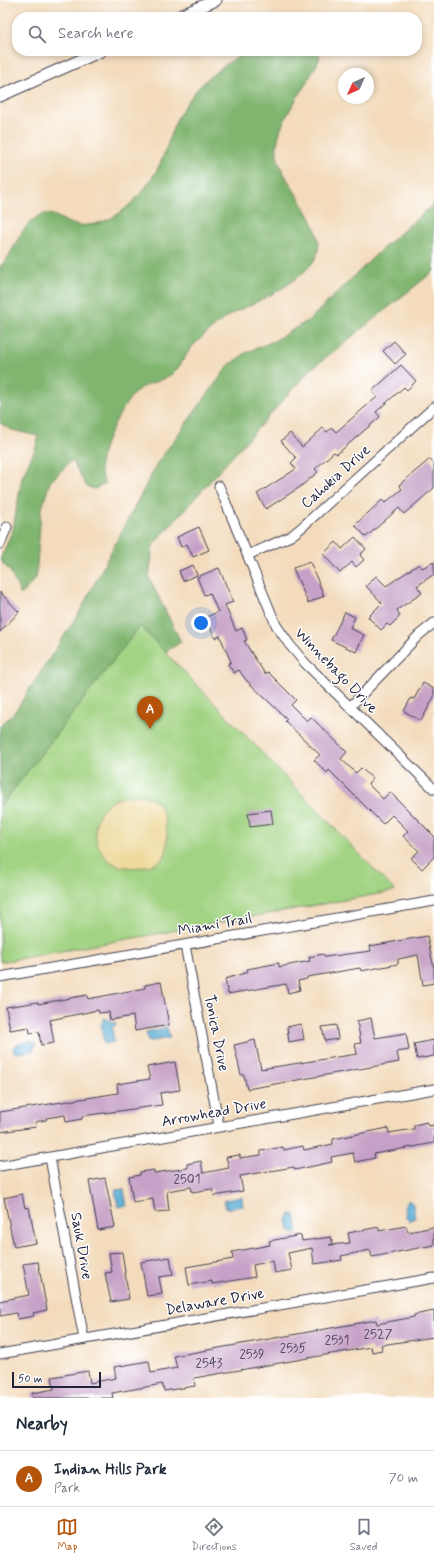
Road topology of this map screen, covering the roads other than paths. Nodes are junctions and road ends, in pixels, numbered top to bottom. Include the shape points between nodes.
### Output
1 (216, 0) edge
2 (189, 12) edge
3 (90, 56) edge
4 (0, 96) edge
5 (434, 407) edge
6 (219, 486) dead end
7 (7, 527) dead end
8 (0, 544) edge
9 (248, 555) junction
10 (434, 623) edge
11 (350, 707) junction
12 (434, 789) edge
13 (434, 901) edge
14 (185, 945) junction
15 (0, 977) edge
16 (434, 1089) edge
17 (219, 1126) junction
18 (50, 1158) junction
19 (0, 1166) edge
20 (434, 1278) edge
21 (84, 1340) junction
22 (0, 1354) edge

1 - 2 street
3 - 4 street
5 - 9 street, Cahokia Drive via 291,536
6 - 9 street, Winnebago Drive
7 - 8 street
9 - 11 street, Winnebago Drive via 276,625 288,644
10 - 11 street via 419,635
11 - 12 street, Winnebago Drive
13 - 14 street, Miami Trail
14 - 15 street, Miami Trail
14 - 17 street, Tonica Drive
16 - 17 street, Arrowhead Drive
17 - 18 street, Arrowhead Drive
18 - 19 street, Arrowhead Drive
18 - 21 street, Sauk Drive
20 - 21 street, Delaware Drive
21 - 22 street, Delaware Drive

